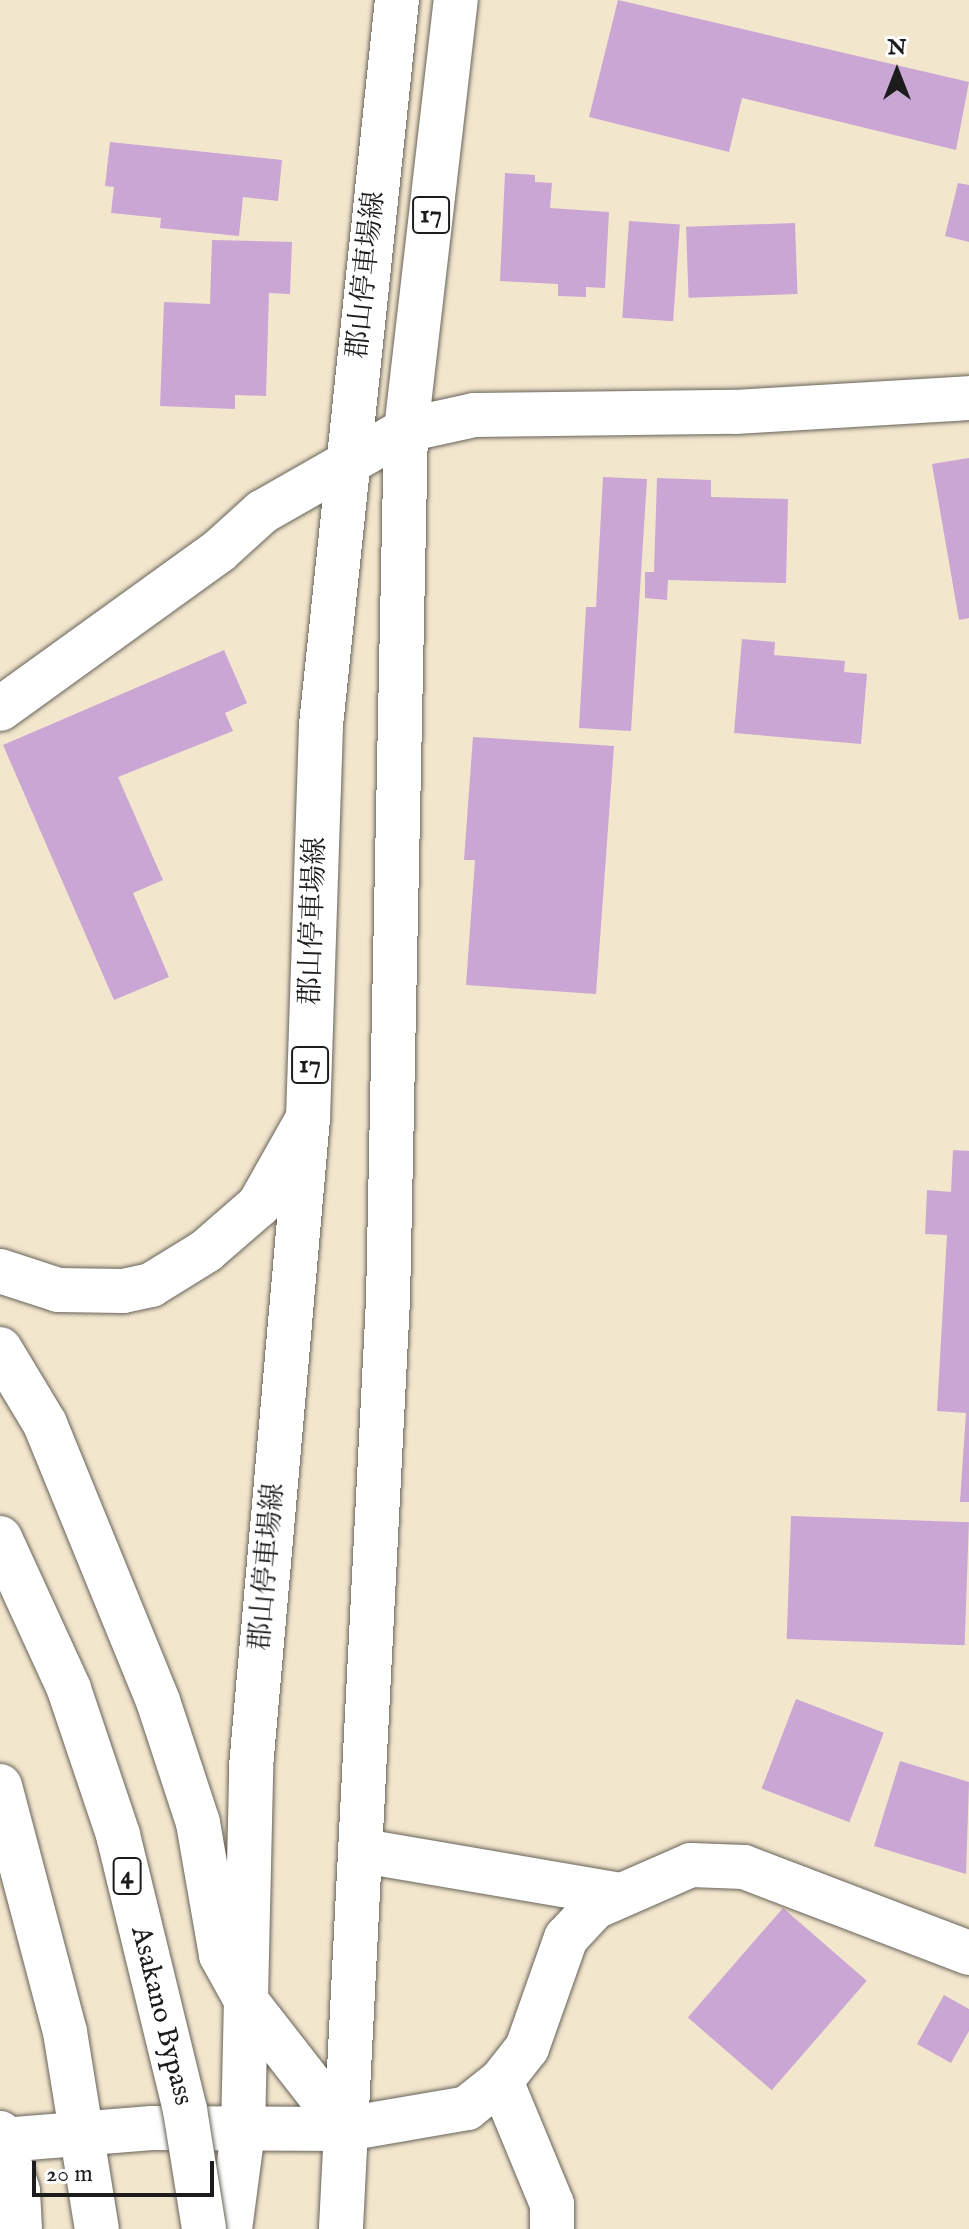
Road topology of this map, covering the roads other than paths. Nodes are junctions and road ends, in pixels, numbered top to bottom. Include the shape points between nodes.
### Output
1 (397, 0) edge
2 (456, 0) edge
3 (969, 398) edge
4 (406, 430) junction
5 (346, 462) junction
6 (0, 709) edge
7 (308, 1118) junction
8 (0, 1271) edge
9 (0, 1349) edge
10 (0, 1538) edge
11 (0, 1786) edge
12 (363, 1851) junction
13 (620, 1895) junction
14 (969, 1953) edge
15 (247, 2002) junction
16 (501, 2081) junction
17 (346, 2129) junction
18 (243, 2131) junction
19 (82, 2135) junction
20 (1, 2137) edge
21 (20, 2229) edge
22 (97, 2229) edge
23 (204, 2229) edge
24 (230, 2229) edge
25 (341, 2229) edge
26 (552, 2229) edge

1 - 5 main road, 郡山停車場線 / 17
2 - 4 main road, 郡山停車場線 / 17
3 - 4 main road via 735,412 474,415
4 - 5 main road
4 - 12 main road, 郡山停車場線 / 17 via 388,1301
5 - 6 main road via 262,512 219,551
5 - 7 main road, 郡山停車場線 / 17 via 321,725
7 - 8 main road via 259,1205 206,1251 151,1285 123,1291 58,1290
7 - 15 main road, 郡山停車場線 / 17 via 251,1767
9 - 15 main road via 45,1424 158,1701 198,1823 221,1955
10 - 23 main road, Asakano Bypass / 4, bridge via 69,1689 118,1835 185,2110
11 - 19 main road via 65,2032
12 - 13 main road
12 - 17 main road, 郡山停車場線 / 17
13 - 14 main road via 691,1865 744,1867
13 - 16 main road via 595,1907 566,1938 527,2048
15 - 17 main road
15 - 18 main road, 郡山停車場線 / 17
16 - 17 main road via 467,2108
16 - 26 main road via 552,2204
17 - 18 main road
17 - 25 main road, 郡山停車場線
18 - 19 main road via 152,2128
18 - 24 main road, 郡山停車場線
19 - 20 main road
19 - 22 main road
20 - 21 main road via 18,2191

